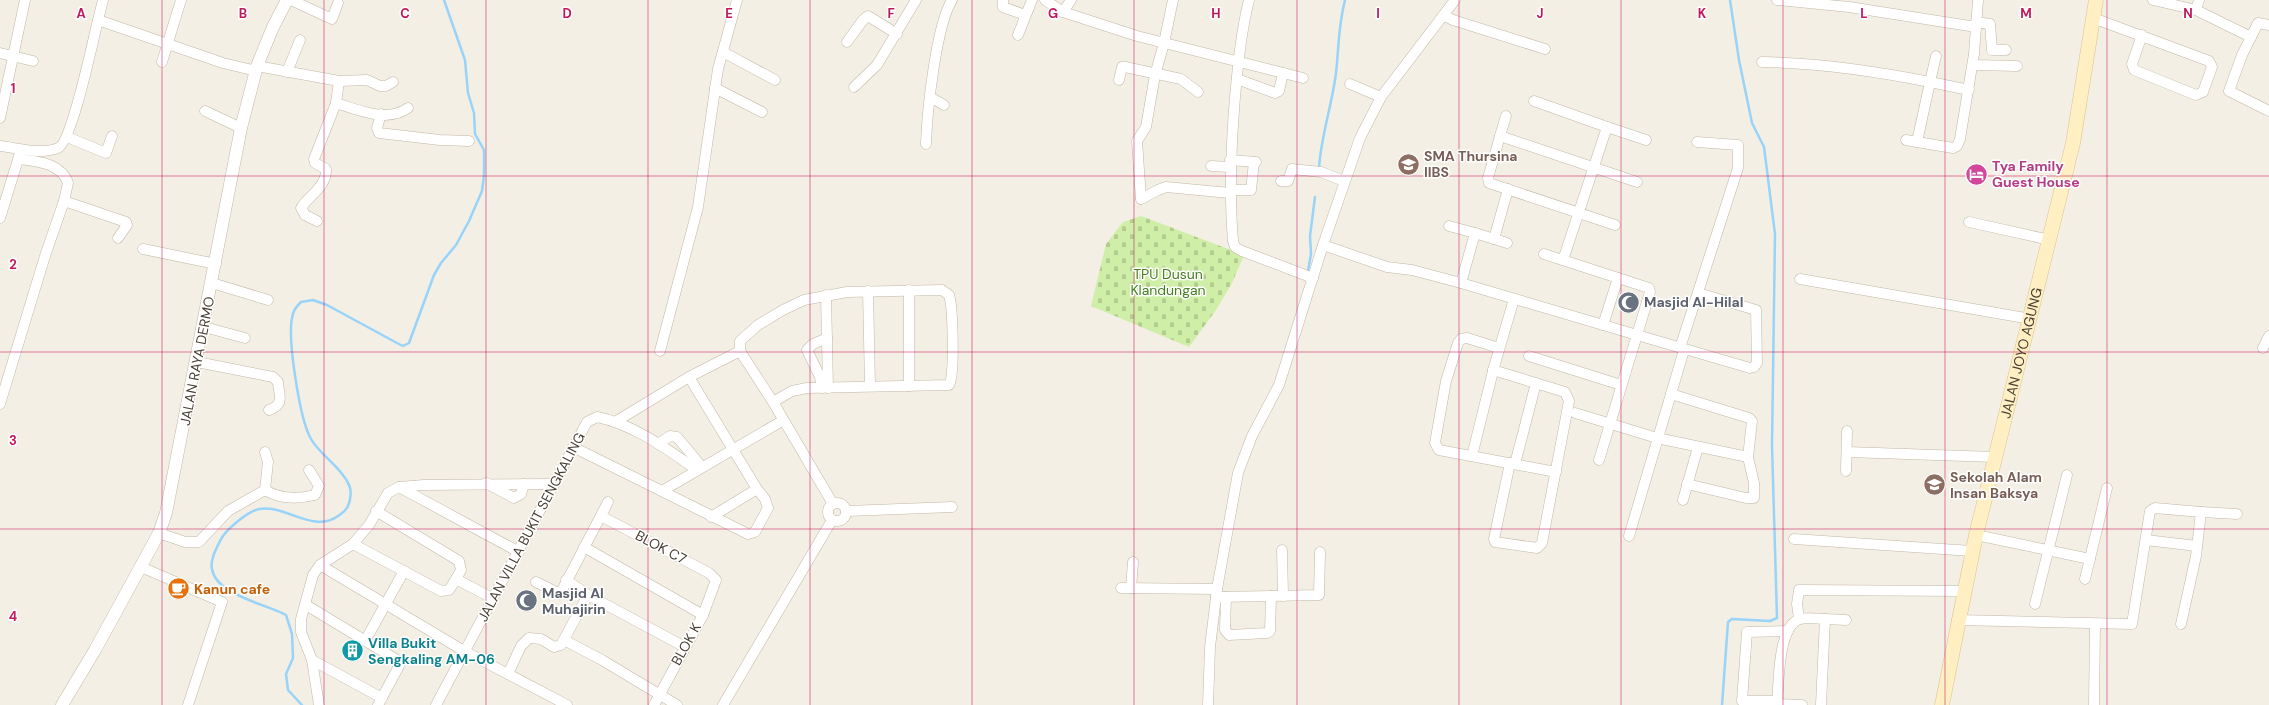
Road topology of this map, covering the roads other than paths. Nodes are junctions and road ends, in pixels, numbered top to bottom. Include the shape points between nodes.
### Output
1 (25, 0) edge
2 (103, 0) edge
3 (181, 0) edge
4 (287, 0) edge
5 (291, 0) edge
6 (737, 0) edge
7 (916, 0) edge
8 (952, 0) edge
9 (1003, 0) edge
10 (1032, 0) edge
11 (1045, 0) edge
12 (1071, 0) edge
13 (1173, 0) edge
14 (1249, 0) edge
15 (1456, 0) edge
16 (1777, 0) edge
17 (1978, 0) edge
18 (2096, 0) edge
19 (2153, 0) edge
20 (2199, 0) edge
21 (338, 3) dead end
22 (2196, 10) junction
23 (1063, 12) junction
24 (1025, 15) junction
25 (1445, 16) junction
26 (2093, 18) junction
27 (98, 20) junction
28 (1976, 25) junction
29 (2269, 25) edge
30 (897, 34) junction
31 (1018, 35) dead end
32 (2142, 35) junction
33 (2251, 37) junction
34 (300, 40) dead end
35 (848, 42) dead end
36 (1164, 43) junction
37 (168, 45) junction
38 (1545, 49) dead end
39 (2006, 50) dead end
40 (722, 52) junction
41 (0, 53) edge
42 (12, 56) junction
43 (1936, 56) dead end
44 (33, 61) dead end
45 (162, 62) dead end
46 (1238, 62) junction
47 (1762, 62) dead end
48 (1973, 65) junction
49 (2017, 66) dead end
50 (257, 68) junction
51 (287, 72) junction
52 (1283, 73) junction
53 (1154, 74) junction
54 (1303, 78) dead end
55 (1237, 79) junction
56 (775, 80) dead end
57 (1119, 80) dead end
58 (339, 81) junction
59 (393, 82) dead end
60 (1930, 82) junction
61 (1350, 84) dead end
62 (854, 87) dead end
63 (715, 88) junction
64 (1969, 90) junction
65 (1198, 92) dead end
66 (930, 96) junction
67 (1381, 97) junction
68 (1534, 101) dead end
69 (336, 103) junction
70 (944, 105) dead end
71 (408, 108) dead end
72 (205, 111) dead end
73 (2269, 111) edge
74 (762, 112) dead end
75 (381, 114) junction
76 (1506, 116) dead end
77 (0, 118) edge
78 (1607, 127) junction
79 (241, 128) junction
80 (112, 136) dead end
81 (1500, 136) junction
82 (1646, 140) dead end
83 (1906, 140) dead end
84 (64, 141) junction
85 (469, 141) dead end
86 (1697, 142) dead end
87 (1916, 142) junction
88 (926, 144) dead end
89 (0, 146) edge
90 (20, 154) junction
91 (1230, 164) junction
92 (1211, 166) dead end
93 (1593, 167) junction
94 (1344, 180) junction
95 (1281, 181) dead end
96 (1636, 182) dead end
97 (1508, 189) junction
98 (1230, 192) junction
99 (64, 201) junction
100 (1578, 213) junction
101 (0, 218) edge
102 (317, 221) dead end
103 (1969, 222) dead end
104 (1615, 225) dead end
105 (1449, 226) dead end
106 (1475, 233) junction
107 (118, 238) dead end
108 (1494, 239) junction
109 (2050, 240) junction
110 (1507, 243) dead end
111 (1323, 246) junction
112 (144, 250) dead end
113 (1544, 254) dead end
114 (1563, 260) junction
115 (216, 264) junction
116 (1313, 278) junction
117 (1618, 278) junction
118 (1800, 278) dead end
119 (212, 283) junction
120 (1461, 283) junction
121 (909, 290) junction
122 (868, 291) junction
123 (1698, 293) junction
124 (826, 295) junction
125 (1514, 299) junction
126 (268, 300) dead end
127 (2031, 319) junction
128 (1603, 325) junction
129 (204, 327) junction
130 (1637, 336) junction
131 (2269, 336) edge
132 (245, 338) dead end
133 (827, 338) junction
134 (1499, 348) junction
135 (2263, 348) dead end
136 (1682, 349) junction
137 (660, 351) dead end
138 (740, 351) junction
139 (1529, 356) dead end
140 (197, 362) junction
141 (1493, 370) junction
142 (689, 377) junction
143 (824, 377) junction
144 (1536, 383) junction
145 (1621, 385) junction
146 (870, 386) junction
147 (910, 386) junction
148 (825, 388) junction
149 (1671, 394) junction
150 (773, 402) junction
151 (0, 404) edge
152 (269, 410) dead end
153 (1575, 413) dead end
154 (782, 421) junction
155 (615, 422) junction
156 (1610, 424) junction
157 (1847, 431) dead end
158 (1657, 438) junction
159 (658, 444) junction
160 (573, 447) junction
161 (1698, 447) junction
162 (734, 449) junction
163 (265, 452) dead end
164 (1847, 452) junction
165 (1472, 456) junction
166 (1748, 457) junction
167 (1995, 457) junction
168 (1599, 460) dead end
169 (1513, 464) junction
170 (699, 468) junction
171 (309, 470) dead end
172 (1846, 471) dead end
173 (1556, 472) junction
174 (2067, 475) dead end
175 (486, 484) junction
176 (524, 484) junction
177 (555, 484) junction
178 (1687, 484) junction
179 (399, 488) junction
180 (2107, 488) dead end
181 (757, 489) junction
182 (265, 490) junction
183 (662, 491) junction
184 (1683, 500) dead end
185 (608, 502) dead end
186 (833, 504) junction
187 (952, 507) dead end
188 (376, 511) junction
189 (847, 511) junction
190 (2201, 512) junction
191 (2237, 514) dead end
192 (601, 516) junction
193 (712, 517) junction
194 (832, 520) junction
195 (159, 533) junction
196 (1976, 535) junction
197 (1629, 536) dead end
198 (1794, 539) dead end
199 (2146, 540) junction
200 (353, 544) junction
201 (2198, 546) junction
202 (584, 548) junction
203 (2049, 549) junction
204 (1282, 550) dead end
205 (519, 552) junction
206 (1320, 552) dead end
207 (1972, 552) junction
208 (2090, 559) junction
209 (1133, 562) dead end
210 (320, 565) junction
211 (141, 567) junction
212 (404, 571) junction
213 (456, 579) junction
214 (2086, 579) dead end
215 (566, 580) junction
216 (536, 582) dead end
217 (716, 583) joint
218 (1121, 588) dead end
219 (1132, 588) junction
220 (1963, 591) junction
221 (1220, 594) junction
222 (588, 595) junction
223 (1272, 596) junction
224 (1282, 596) junction
225 (492, 598) junction
226 (385, 604) junction
227 (2035, 604) dead end
228 (306, 605) junction
229 (703, 615) junction
230 (1799, 619) junction
231 (1825, 620) junction
232 (1846, 620) dead end
233 (1957, 620) junction
234 (2181, 624) dead end
235 (2095, 625) junction
236 (1788, 631) junction
237 (564, 640) junction
238 (365, 641) junction
239 (685, 647) junction
240 (464, 651) junction
241 (312, 660) junction
242 (508, 674) junction
243 (660, 694) junction
244 (380, 702) edge
245 (675, 703) edge
246 (1777, 703) edge
247 (62, 705) edge
248 (188, 705) edge
249 (319, 705) edge
250 (436, 705) edge
251 (567, 705) edge
252 (654, 705) edge
253 (686, 705) edge
254 (723, 705) edge
255 (1208, 705) edge
256 (1802, 705) edge
257 (1821, 705) edge
258 (1942, 705) edge
259 (2094, 705) edge

1 - 42 street
2 - 27 street
3 - 37 street
4 - 50 street, JALAN RAYA DERMO
5 - 21 street via 332,19
6 - 40 street
7 - 30 street
8 - 66 street via 940,36
9 - 24 street via 1003,7
10 - 24 street
11 - 23 street
12 - 23 street
13 - 36 street
14 - 46 street
15 - 25 street
16 - 28 street via 1849,7
17 - 28 street
18 - 26 main road, JALAN JOYO AGUNG
19 - 22 street
20 - 22 street
22 - 33 street
23 - 36 street
24 - 31 street
25 - 38 street
25 - 67 street
26 - 32 street
26 - 109 main road, JALAN JOYO AGUNG via 2073,143
27 - 37 street
27 - 84 street
28 - 39 street via 1990,24 1992,50
28 - 48 street
29 - 33 street via 2258,23
30 - 35 street via 868,16
30 - 62 street via 877,65
32 - 32 street via 2209,61 2212,67 2203,92 2196,95 2134,70 2132,64
33 - 73 street via 2238,63 2229,91
34 - 51 street
36 - 46 street
36 - 53 street
37 - 45 street
37 - 50 street via 223,63
40 - 56 street
40 - 63 street
41 - 42 street
42 - 44 street
42 - 77 street
43 - 60 street
46 - 52 street
46 - 55 street
47 - 60 street via 1843,69
48 - 49 street
48 - 64 street
50 - 51 street
50 - 79 street, JALAN RAYA DERMO
51 - 58 street
52 - 54 street
52 - 55 street via 1279,91 1275,93
53 - 57 street via 1125,67 1122,68
53 - 65 street via 1181,79
53 - 98 street via 1146,127 1137,141 1141,199 1166,187
55 - 91 street
58 - 59 street via 367,80 380,86
58 - 69 street
60 - 64 street
60 - 87 street
61 - 67 street
63 - 74 street
63 - 137 street via 698,207
64 - 87 street via 1957,146 1953,148
66 - 70 street
66 - 88 street
67 - 94 street via 1360,138
68 - 78 street
69 - 75 street via 364,112
69 - 102 street via 314,159 315,163 326,169 321,188 301,206 305,215
71 - 75 street via 396,114
72 - 79 street
75 - 85 street via 377,128 379,133
76 - 81 street
78 - 82 street
78 - 93 street
79 - 115 street, JALAN RAYA DERMO
80 - 84 street via 106,153
81 - 93 street
81 - 97 street via 1488,180 1489,183
83 - 87 street
84 - 90 street via 51,150
86 - 123 street via 1736,144 1739,148 1738,168
89 - 90 street
90 - 99 street via 61,171 68,183
90 - 101 street
91 - 92 street
91 - 98 street
91 - 98 street via 1255,162 1251,190
93 - 96 street
93 - 100 street
94 - 95 street via 1321,172 1292,168 1288,182
94 - 111 street
97 - 100 street
97 - 108 street
98 - 116 street via 1235,247
99 - 107 street via 126,222 127,225
99 - 151 street via 44,256
100 - 104 street
100 - 114 street
103 - 109 street
105 - 106 street
106 - 108 street
106 - 120 street
108 - 110 street
109 - 127 main road, JALAN JOYO AGUNG
111 - 116 street
111 - 120 street via 1387,267 1412,270
112 - 115 street
113 - 114 street
114 - 117 street
115 - 119 street, JALAN RAYA DERMO
116 - 221 street via 1279,385 1252,436 1238,473
117 - 128 street
117 - 130 street via 1649,288
118 - 127 street
119 - 126 street
119 - 129 street, JALAN RAYA DERMO
120 - 125 street
121 - 122 street
121 - 147 street
121 - 147 street via 942,290 949,295 952,362 952,382 949,385
122 - 124 street
122 - 146 street
123 - 136 street
123 - 136 street via 1756,310 1757,363 1750,368
124 - 133 street
124 - 138 street via 796,303 758,325 740,341
125 - 128 street
125 - 134 street
127 - 167 main road, JALAN JOYO AGUNG
128 - 130 street
129 - 132 street
129 - 140 street, JALAN RAYA DERMO
130 - 136 street
130 - 145 street
131 - 135 street
133 - 143 street
133 - 143 street via 813,344 807,350
134 - 141 street
134 - 165 street via 1467,338 1461,339 1446,381 1436,448
136 - 149 street
138 - 142 street
138 - 150 street
139 - 145 street
140 - 152 street via 273,376 278,382 280,403
140 - 195 street, JALAN RAYA DERMO via 170,493
141 - 144 street
141 - 165 street
142 - 155 street
142 - 162 street
143 - 148 street
144 - 169 street
144 - 173 street via 1568,395
145 - 156 street
146 - 147 street
146 - 148 street
148 - 150 street via 799,389
149 - 158 street
149 - 166 street via 1751,418 1753,424
150 - 154 street
153 - 156 street
154 - 162 street
154 - 186 street
155 - 159 street
155 - 160 street, JALAN VILLA BUKIT SENGKALING via 597,417 586,422
156 - 158 street
156 - 168 street
157 - 164 street
158 - 161 street
158 - 197 street
159 - 170 street
159 - 170 street via 670,436 677,437
160 - 177 street, JALAN VILLA BUKIT SENGKALING
160 - 183 street
161 - 166 street
161 - 178 street
162 - 170 street
162 - 181 street
163 - 182 street via 268,462
164 - 167 street
164 - 172 street
165 - 169 street
166 - 178 street via 1754,484 1754,498
167 - 196 main road, JALAN JOYO AGUNG
169 - 173 street
169 - 173 street via 1494,539 1498,544 1541,546
170 - 183 street
171 - 182 street via 319,486 315,495 284,498
174 - 203 street
175 - 176 street
175 - 176 street via 514,498 521,494
175 - 179 street
176 - 177 street
177 - 205 street, JALAN VILLA BUKIT SENGKALING
178 - 184 street
179 - 188 street via 384,497
179 - 205 street
180 - 208 street
181 - 193 street
181 - 193 street via 768,508 764,519 753,534 744,533
182 - 195 street via 228,511 199,542 185,542
183 - 193 street
185 - 192 street
186 - 189 street via 843,504
186 - 194 street via 828,512
187 - 189 street
188 - 200 street via 369,525
188 - 213 street via 459,561 462,570
189 - 194 street via 841,521
190 - 191 street
190 - 199 street via 2152,509
190 - 201 street
192 - 202 street
192 - 217 street, BLOK C7 via 709,573 716,578
194 - 254 street
195 - 211 street, JALAN RAYA DERMO
196 - 203 street
196 - 207 main road, JALAN JOYO AGUNG
198 - 207 street
199 - 201 street
199 - 235 street via 2132,624
200 - 210 street
200 - 212 street
201 - 234 street
202 - 215 street
202 - 229 street
203 - 208 street
203 - 227 street
204 - 224 street
205 - 225 street, JALAN VILLA BUKIT SENGKALING
206 - 224 street via 1319,595
207 - 220 main road, JALAN JOYO AGUNG
208 - 214 street
209 - 219 street
210 - 226 street
210 - 228 street via 313,575
211 - 247 street, JALAN RAYA DERMO
211 - 248 street via 222,602
212 - 213 street via 441,591 449,590
212 - 226 street
213 - 225 street
215 - 216 street via 558,595
215 - 222 street
217 - 229 street, BLOK K
218 - 219 street
219 - 221 street
220 - 230 street via 1799,590
220 - 233 main road, JALAN JOYO AGUNG
221 - 223 street
221 - 223 street via 1228,635 1267,634 1270,631
221 - 255 street via 1210,647
222 - 237 street
222 - 239 street
223 - 224 street
225 - 240 street, JALAN VILLA BUKIT SENGKALING
226 - 238 street
226 - 240 street
228 - 238 street
228 - 241 street via 301,619 301,632
229 - 239 street, BLOK K
230 - 231 street
230 - 236 street
231 - 232 street
231 - 257 street
233 - 235 street
233 - 258 main road, JALAN JOYO AGUNG
235 - 259 street
236 - 246 street via 1783,643
236 - 246 street via 1747,632 1742,701
237 - 242 street via 558,647 532,637 525,640
237 - 243 street
238 - 244 street via 398,663
239 - 243 street, BLOK K
240 - 242 street
240 - 250 street, JALAN VILLA BUKIT SENGKALING
241 - 244 street
241 - 249 street
242 - 251 street
243 - 245 street
243 - 252 street, BLOK K
245 - 253 street
246 - 256 street

